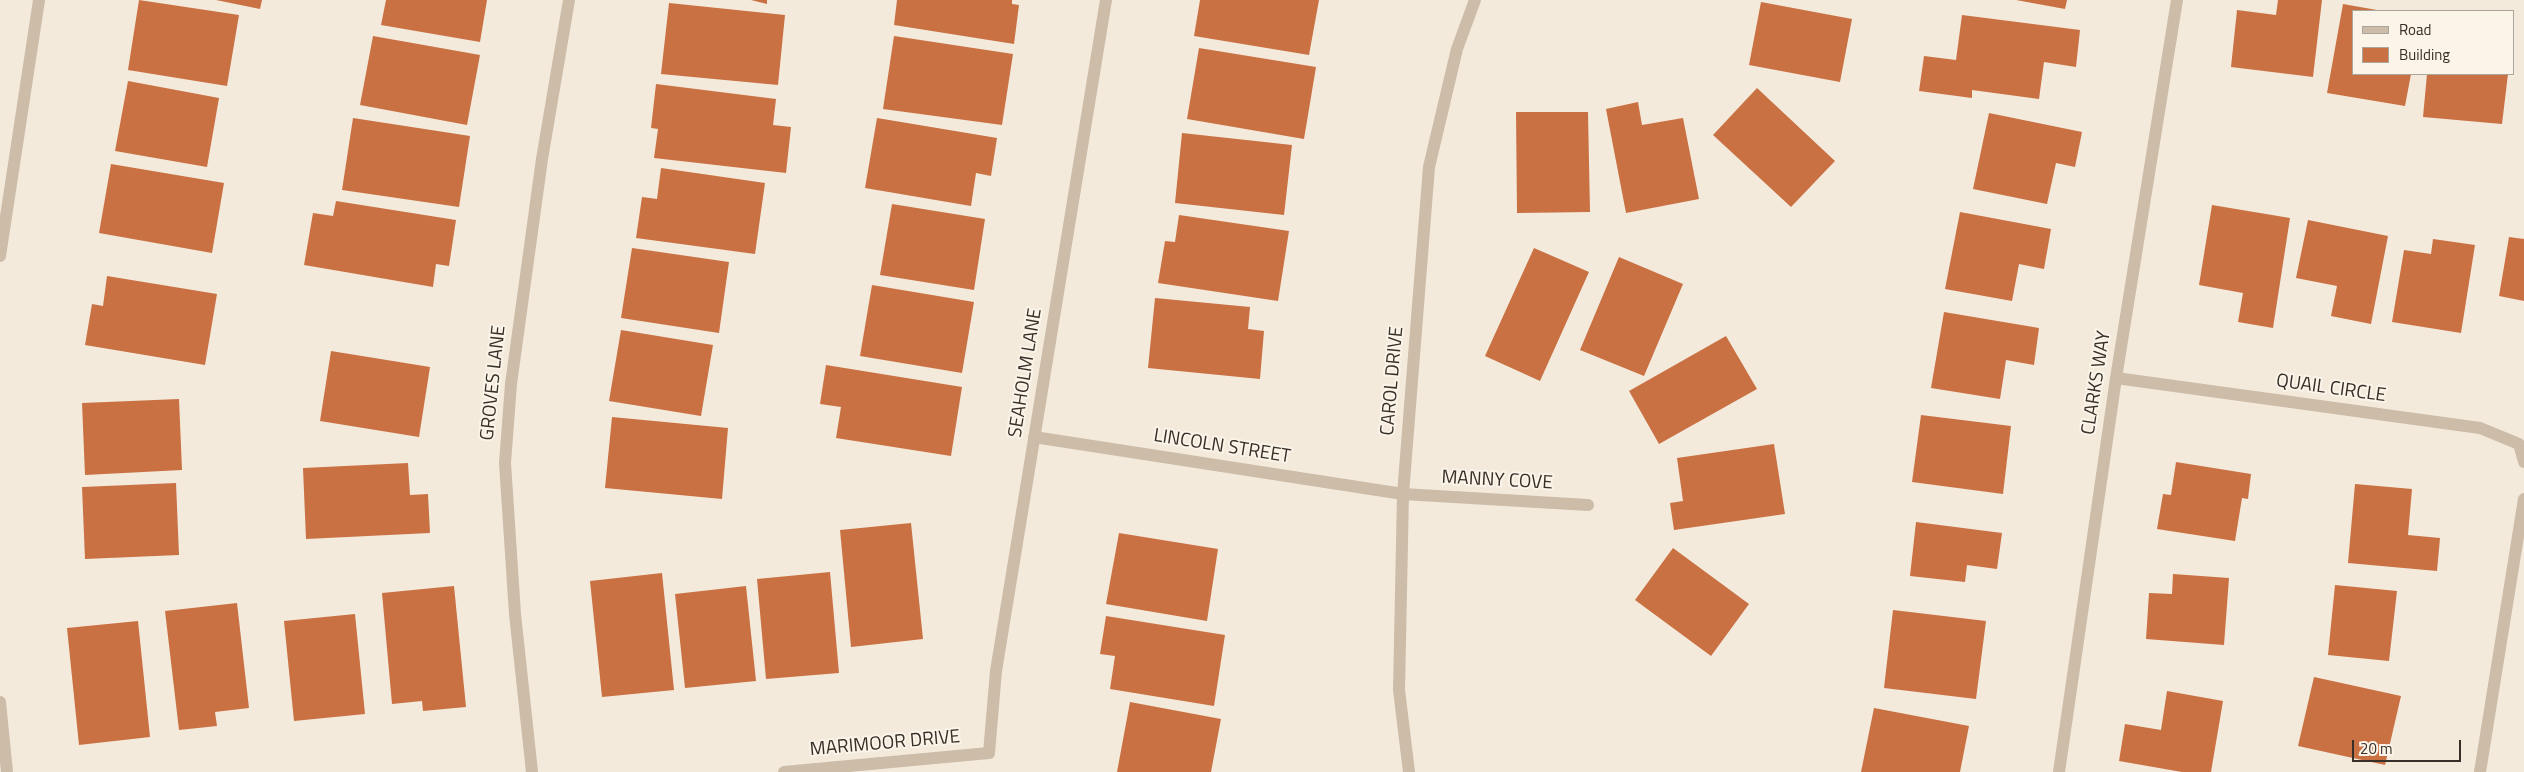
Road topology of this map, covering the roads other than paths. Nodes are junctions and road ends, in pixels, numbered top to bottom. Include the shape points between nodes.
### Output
1 (39, 0) edge
2 (568, 0) edge
3 (1106, 0) edge
4 (1475, 0) edge
5 (2177, 0) edge
6 (0, 256) edge
7 (2116, 378) junction
8 (1034, 437) junction
9 (2524, 462) edge
10 (1403, 494) junction
11 (2524, 499) edge
12 (1588, 505) dead end
13 (0, 702) edge
14 (989, 753) joint
15 (7, 772) edge
16 (532, 772) edge
17 (784, 772) edge
18 (1409, 772) edge
19 (2059, 772) edge
20 (2480, 772) edge

1 - 6 street
2 - 16 street, GROVES LANE via 512,374 505,463 515,614
3 - 8 street, SEAHOLM LANE
4 - 10 street, CAROL DRIVE via 1457,48 1430,167
5 - 7 street, CLARKS WAY
7 - 9 street, QUAIL CIRCLE via 2480,428 2519,444
7 - 19 street, CLARKS WAY
8 - 10 street, LINCOLN STREET
8 - 14 street, SEAHOLM LANE via 996,671
10 - 12 street, MANNY COVE
10 - 18 street, CAROL DRIVE via 1398,690
11 - 20 street
13 - 15 street
14 - 17 street, MARIMOOR DRIVE

